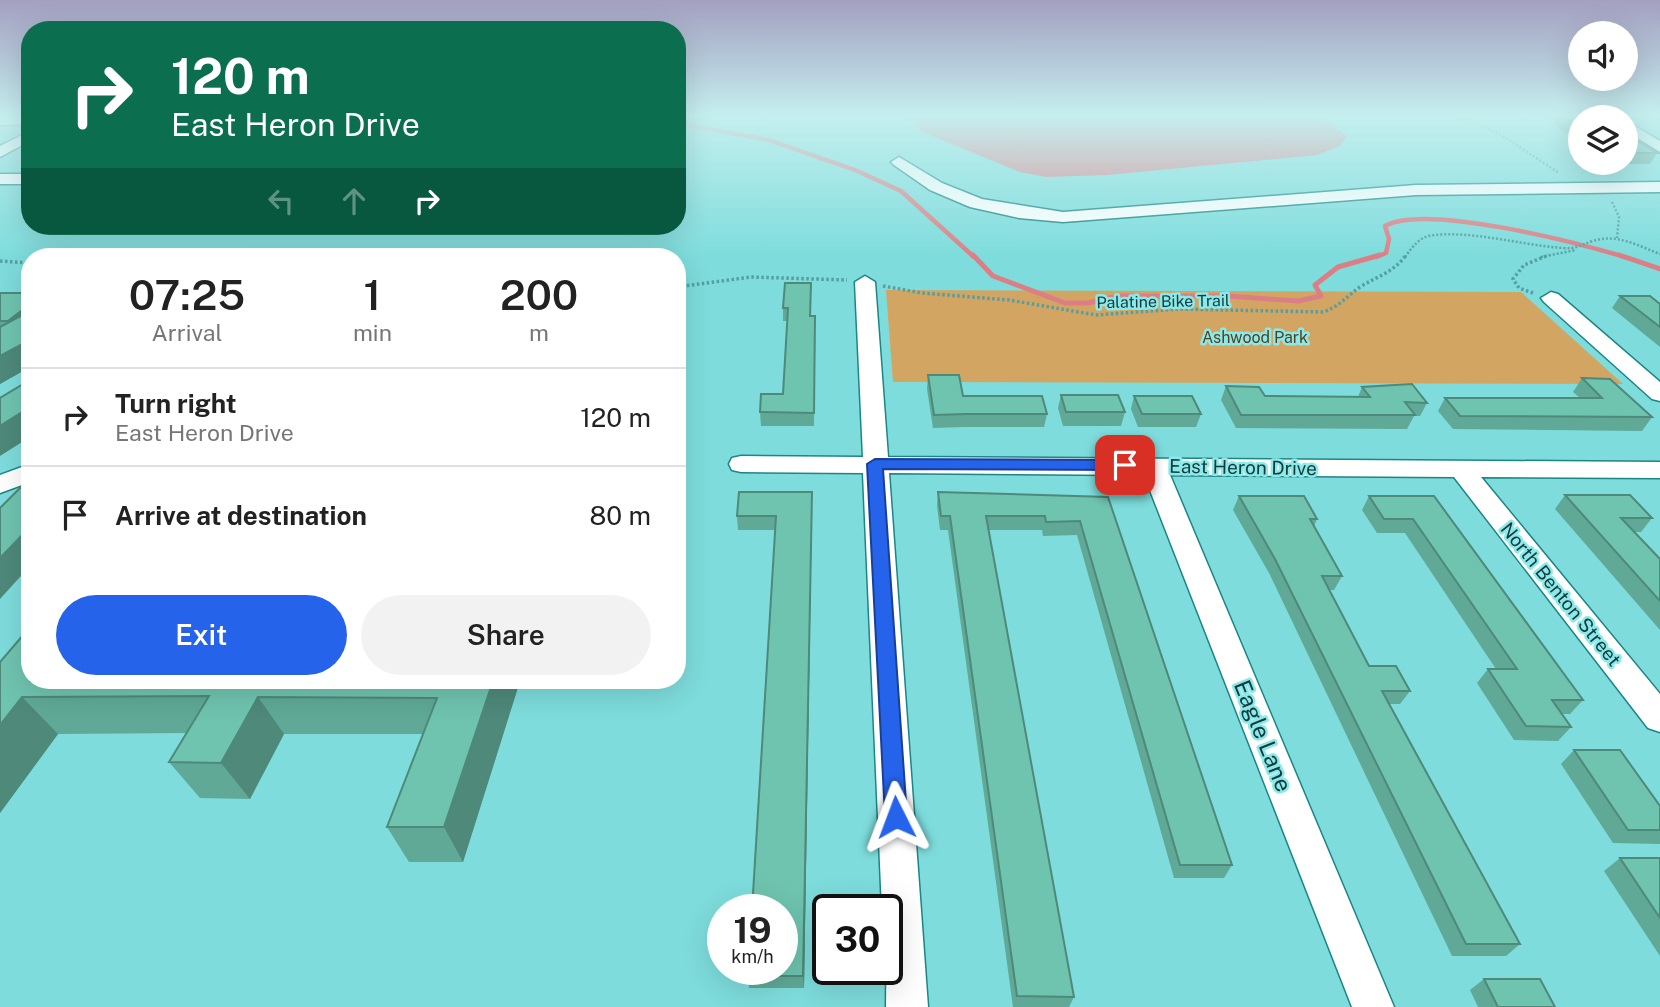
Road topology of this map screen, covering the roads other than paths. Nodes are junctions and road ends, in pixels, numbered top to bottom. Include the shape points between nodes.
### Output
1 (900, 163) edge
2 (0, 179) edge
3 (21, 179) edge
4 (1660, 187) edge
5 (1630, 188) joint
6 (865, 282) road end
7 (1551, 298) road end
8 (1660, 394) edge
9 (741, 464) dead end
10 (875, 464) junction
11 (1153, 465) junction
12 (1461, 470) junction
13 (1660, 470) edge
14 (21, 476) edge
15 (0, 485) edge
16 (1660, 718) edge
17 (907, 1007) edge
18 (1373, 1007) edge

1 - 5 street via 920,179 963,199 1007,212 1063,217 1416,190
2 - 3 street
4 - 5 street
6 - 10 street
7 - 8 street
9 - 10 street, East Heron Drive
10 - 11 street, East Heron Drive
10 - 17 street
11 - 12 street, East Heron Drive
11 - 18 street, Eagle Lane
12 - 13 street, East Heron Drive
12 - 16 street, North Benton Street
14 - 15 street

